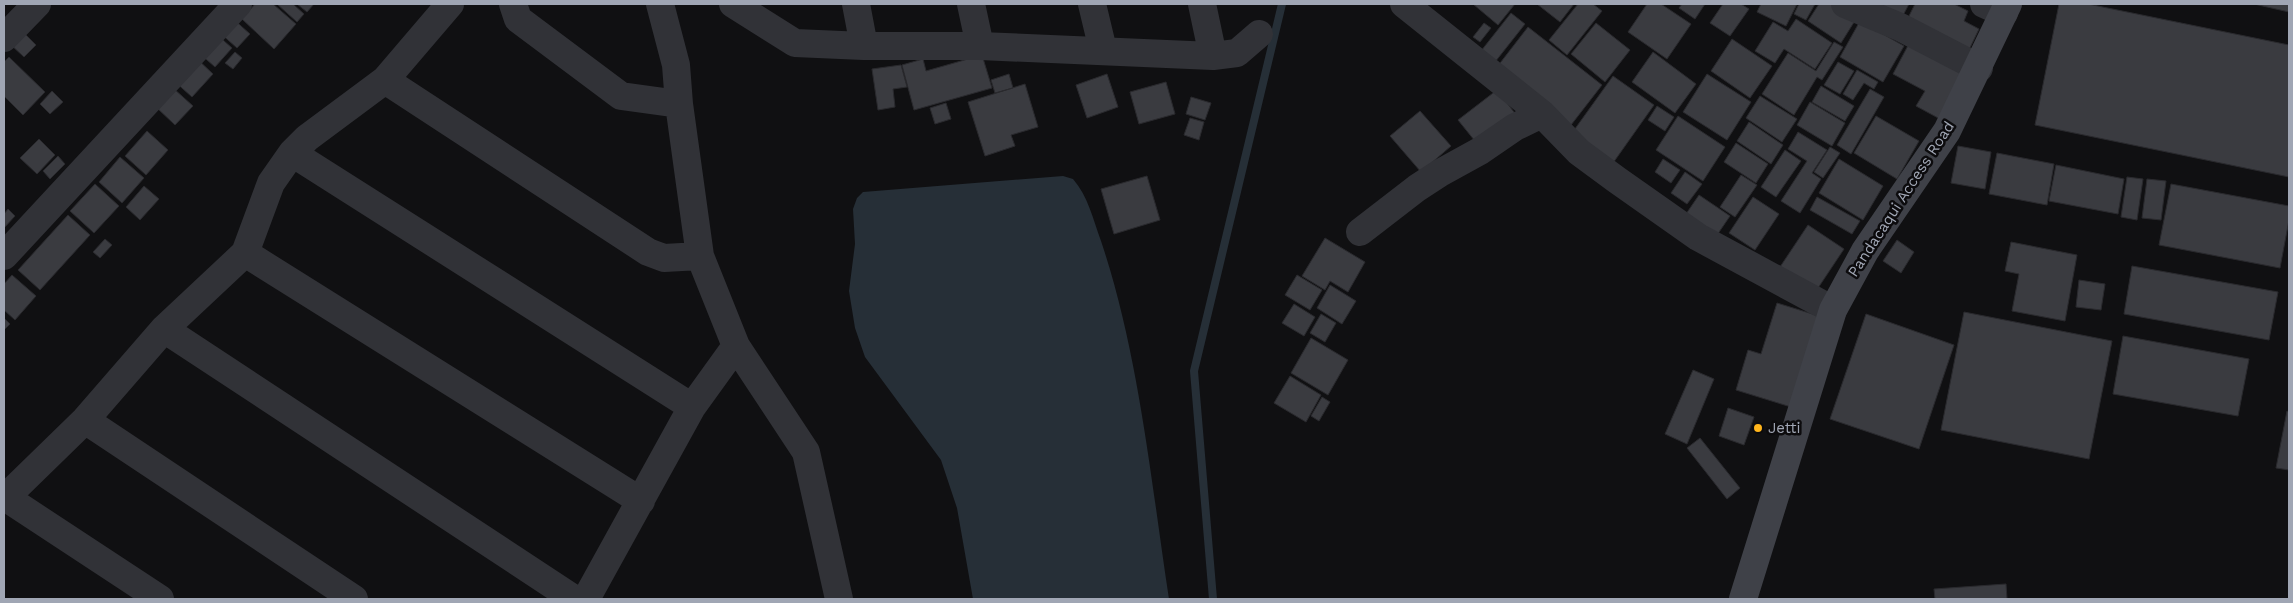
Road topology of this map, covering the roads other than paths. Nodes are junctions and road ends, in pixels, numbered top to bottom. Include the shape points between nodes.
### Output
1 (37, 4) edge
2 (238, 4) edge
3 (450, 4) edge
4 (513, 4) edge
5 (660, 4) edge
6 (732, 4) edge
7 (856, 4) edge
8 (971, 4) edge
9 (1092, 4) edge
10 (1202, 4) edge
11 (1404, 4) edge
12 (1845, 4) edge
13 (1999, 7) edge
14 (1259, 34) dead end
15 (4, 38) edge
16 (864, 46) junction
17 (980, 46) junction
18 (1104, 50) junction
19 (1212, 56) junction
20 (1978, 68) junction
21 (385, 80) junction
22 (679, 104) junction
23 (1542, 114) junction
24 (292, 153) junction
25 (1360, 232) dead end
26 (245, 253) junction
27 (4, 256) edge
28 (700, 256) junction
29 (1833, 310) junction
30 (164, 329) junction
31 (736, 346) junction
32 (692, 407) junction
33 (85, 420) junction
34 (5, 498) edge
35 (641, 501) junction
36 (160, 599) edge
37 (354, 599) edge
38 (574, 599) edge
39 (586, 599) edge
40 (840, 599) edge
41 (1743, 599) edge

1 - 15 street
2 - 27 street
3 - 21 street
4 - 22 street via 518,19 621,96
5 - 22 street via 676,65
6 - 16 street via 795,43
7 - 16 street
8 - 17 street
9 - 18 street
10 - 19 street
11 - 23 street
12 - 20 street via 1900,27
13 - 20 street, Pandacaqui Access Road
14 - 19 street via 1238,53
16 - 17 street
17 - 18 street
18 - 19 street
20 - 29 street, Pandacaqui Access Road via 1947,131 1864,251
21 - 24 street via 307,138
21 - 28 street via 648,252 664,258
22 - 28 street
23 - 25 street via 1424,182
23 - 29 street via 1579,152 1698,237
24 - 26 street via 271,183
24 - 32 street
26 - 30 street
26 - 35 street
28 - 31 street
29 - 41 street, Pandacaqui Access Road
30 - 33 street
30 - 38 street
31 - 32 street
31 - 40 street via 806,452
32 - 35 street
33 - 34 street
33 - 37 street
34 - 36 street
35 - 39 street

